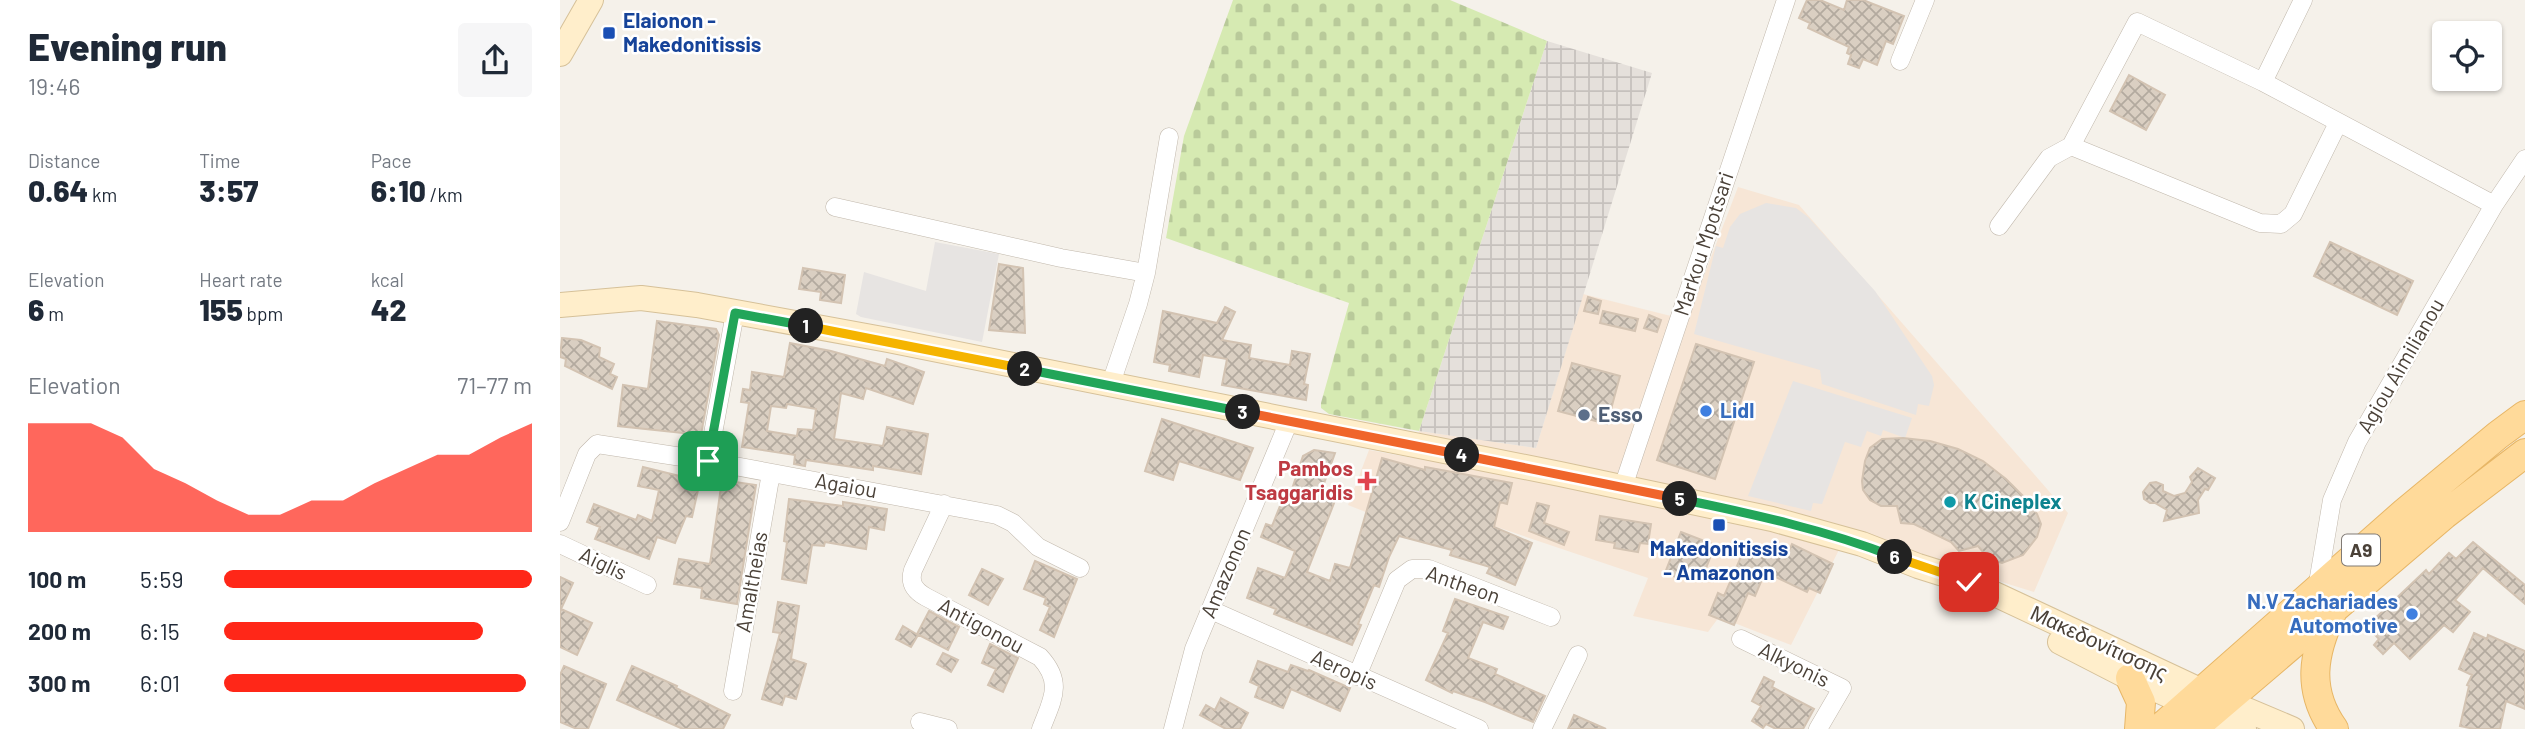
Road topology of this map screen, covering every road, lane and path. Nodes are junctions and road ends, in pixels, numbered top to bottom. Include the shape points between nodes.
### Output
1 (591, 0) edge
2 (1786, 0) edge
3 (1925, 0) edge
4 (2303, 0) edge
5 (560, 54) edge
6 (1900, 61) dead end
7 (2263, 82) junction
8 (2338, 123) junction
9 (1169, 137) dead end
10 (2071, 146) junction
11 (2525, 159) edge
12 (2494, 205) junction
13 (835, 207) dead end
14 (1999, 226) dead end
15 (1146, 273) junction
16 (560, 305) edge
17 (735, 313) junction
18 (1110, 386) junction
19 (2525, 415) edge
20 (1289, 421) junction
21 (2525, 453) edge
22 (708, 461) junction
23 (771, 473) junction
24 (1623, 487) junction
25 (944, 504) junction
26 (560, 522) edge
27 (560, 544) edge
28 (1918, 566) junction
29 (1080, 568) dead end
30 (647, 584) dead end
31 (2326, 598) junction
32 (1211, 610) junction
33 (1550, 617) dead end
34 (1741, 639) dead end
35 (1578, 655) dead end
36 (1357, 676) junction
37 (2130, 678) junction
38 (733, 691) dead end
39 (2204, 707) edge
40 (920, 722) dead end
41 (948, 729) edge
42 (1041, 729) edge
43 (1173, 729) edge
44 (1479, 729) edge
45 (1542, 729) edge
46 (1818, 729) edge
47 (2139, 729) edge
48 (2159, 729) edge
49 (2244, 729) edge
50 (2292, 729) edge
51 (2334, 729) edge

1 - 5 main road
2 - 24 street, Markou Mpotsari
3 - 6 street
4 - 7 street
7 - 8 street
7 - 10 street via 2137,22
8 - 10 street via 2293,214 2281,224 2260,223
8 - 12 street
9 - 15 street
10 - 14 street via 2049,158
11 - 12 street, Agiou Aimilianou
12 - 31 street, Agiou Aimilianou via 2340,477 2326,527
13 - 15 street
15 - 18 street
16 - 17 main road, Μακεδονίτισσης via 641,298
17 - 18 main road, Μακεδονίτισσης
17 - 22 street
18 - 20 main road, Μακεδονίτισσης
19 - 31 main road, A9 via 2498,435
20 - 24 main road, Μακεδονίτισσης
20 - 32 street, Amazonon
21 - 31 main road, A9
22 - 23 street, Agaiou
22 - 26 street, Agaiou via 597,444 587,454
23 - 25 street, Agaiou
23 - 38 street, Amaltheias
24 - 28 main road, Μακεδονίτισσης via 1793,524
25 - 29 street, Agaiou via 1005,518 1038,547
25 - 42 street, Antigonou via 913,570 914,587 1048,665 1055,684
27 - 30 street, Aiglis
28 - 37 main road, Μακεδονίτισσης via 1944,584
28 - 39 main road, Μακεδονίτισσης via 1969,582
31 - 39 main road, A9
31 - 51 main road via 2315,680
32 - 36 street, Aeropis
32 - 43 street, Amazonon via 1191,660
33 - 36 street, Antheon via 1429,569 1412,569 1397,580
34 - 46 street, Alkyonis via 1842,688
35 - 45 street
36 - 44 street, Aeropis
37 - 39 main road, Μακεδονίτισσης
37 - 47 main road via 2141,702
39 - 48 main road, A9
39 - 49 main road
39 - 50 main road
40 - 41 street

